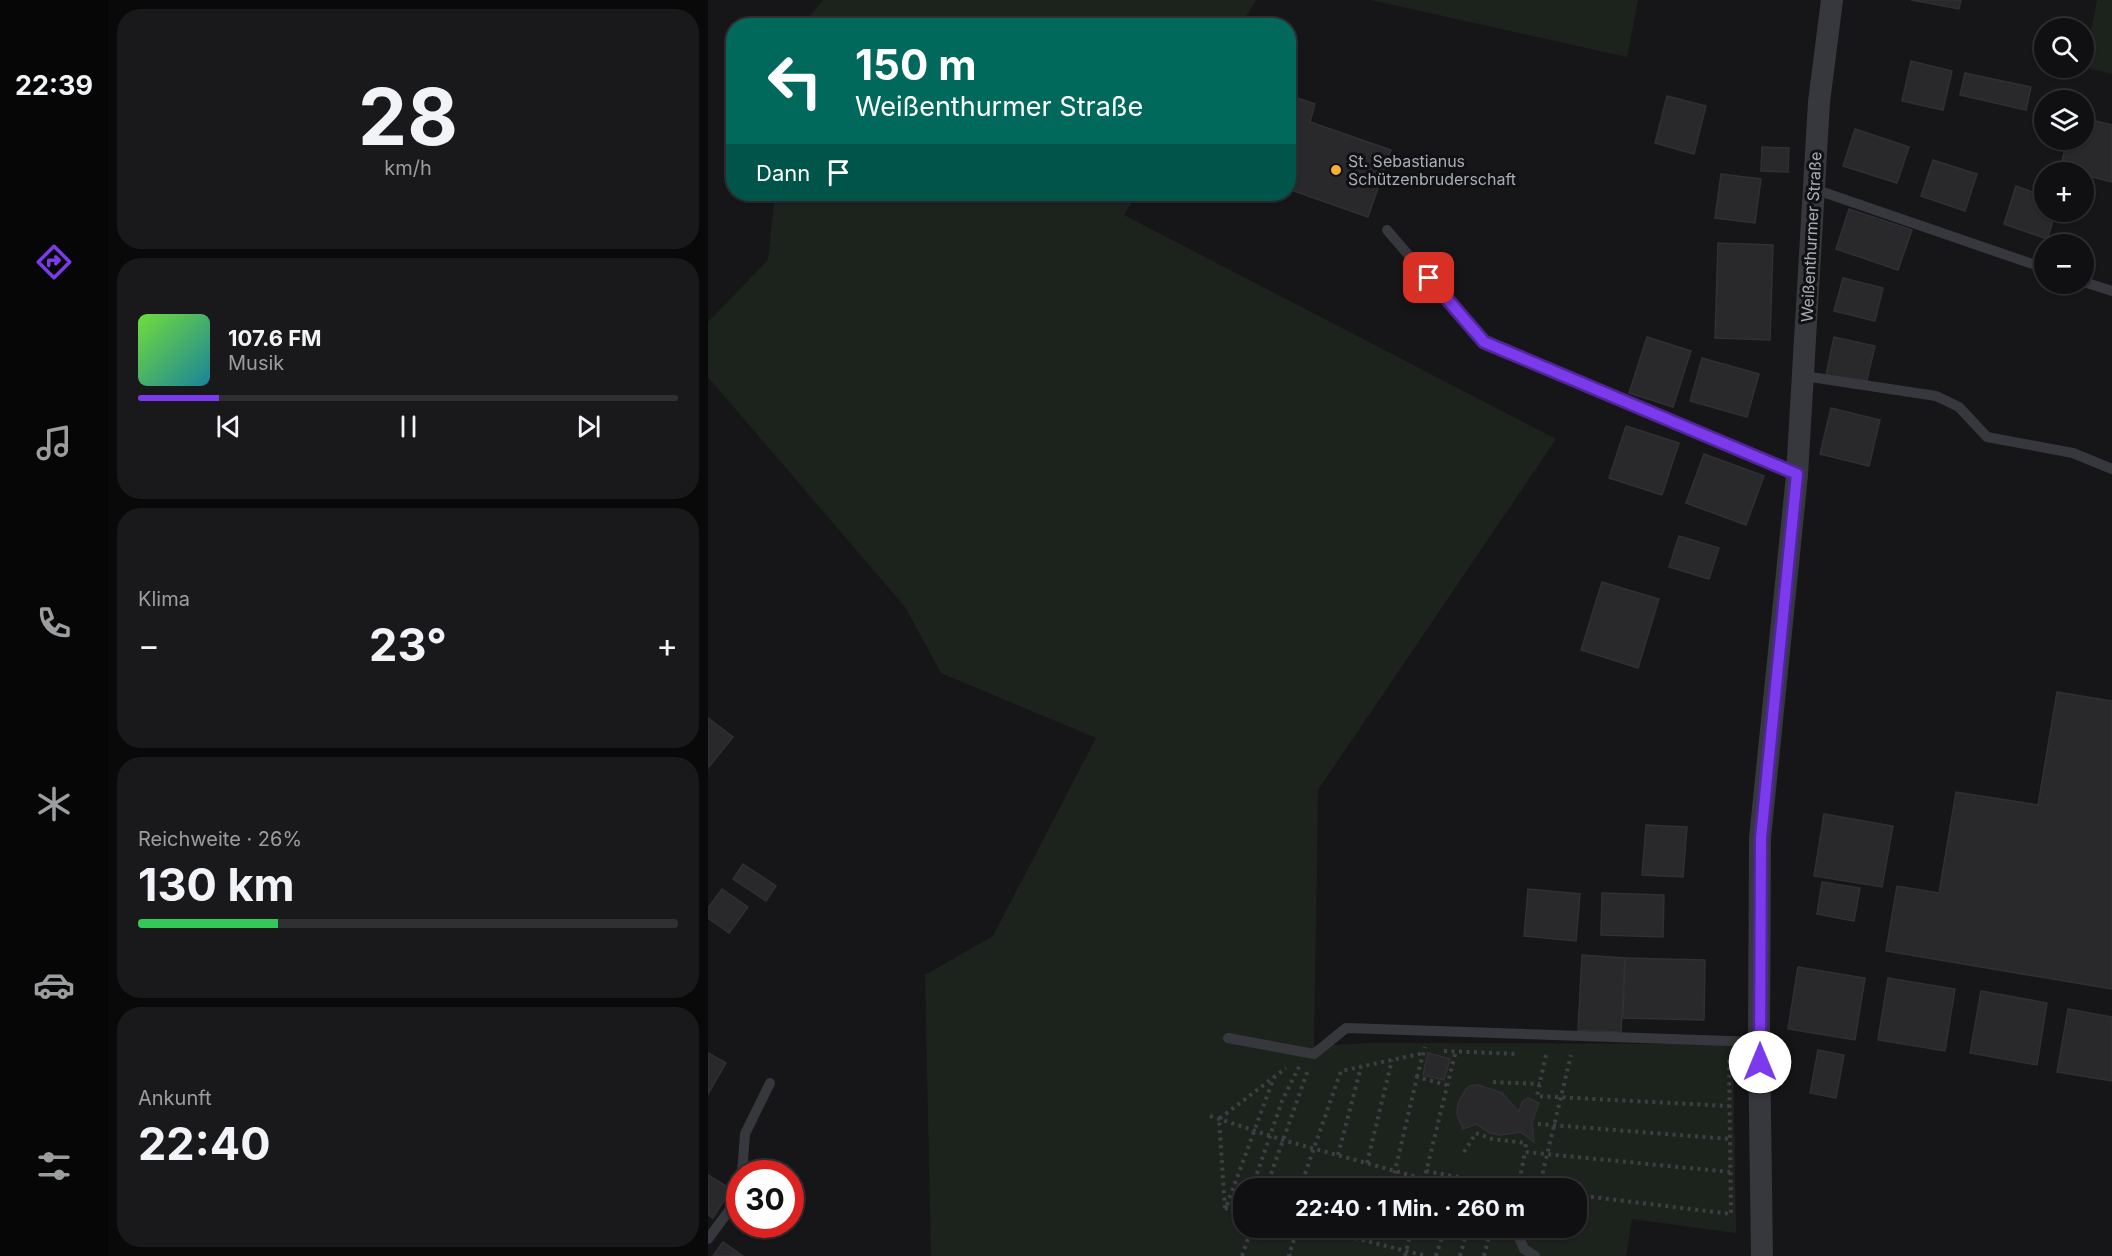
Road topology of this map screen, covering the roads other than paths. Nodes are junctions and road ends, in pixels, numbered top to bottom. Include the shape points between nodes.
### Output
1 (1832, 0) edge
2 (1814, 189) junction
3 (1387, 230) dead end
4 (2034, 265) edge
5 (2094, 285) edge
6 (2112, 291) edge
7 (1804, 376) junction
8 (2112, 469) edge
9 (1797, 474) junction
10 (1227, 1038) dead end
11 (1759, 1042) junction
12 (770, 1083) dead end
13 (743, 1160) edge
14 (726, 1215) edge
15 (1520, 1238) edge
16 (708, 1239) edge
17 (1535, 1256) edge
18 (1762, 1256) edge

1 - 2 street, Weißenthurmer Straße via 1819,102
2 - 4 lane
2 - 7 street, Weißenthurmer Straße
3 - 9 lane via 1484,342
5 - 6 lane
7 - 8 lane via 1936,396 1959,407 1986,437 2073,453
7 - 9 street, Weißenthurmer Straße
9 - 11 street, Weißenthurmer Straße via 1761,838
10 - 11 lane via 1310,1054 1347,1028
11 - 18 street, Weißenthurmer Straße
12 - 13 lane via 745,1134
14 - 16 lane
15 - 17 lane via 1524,1249

